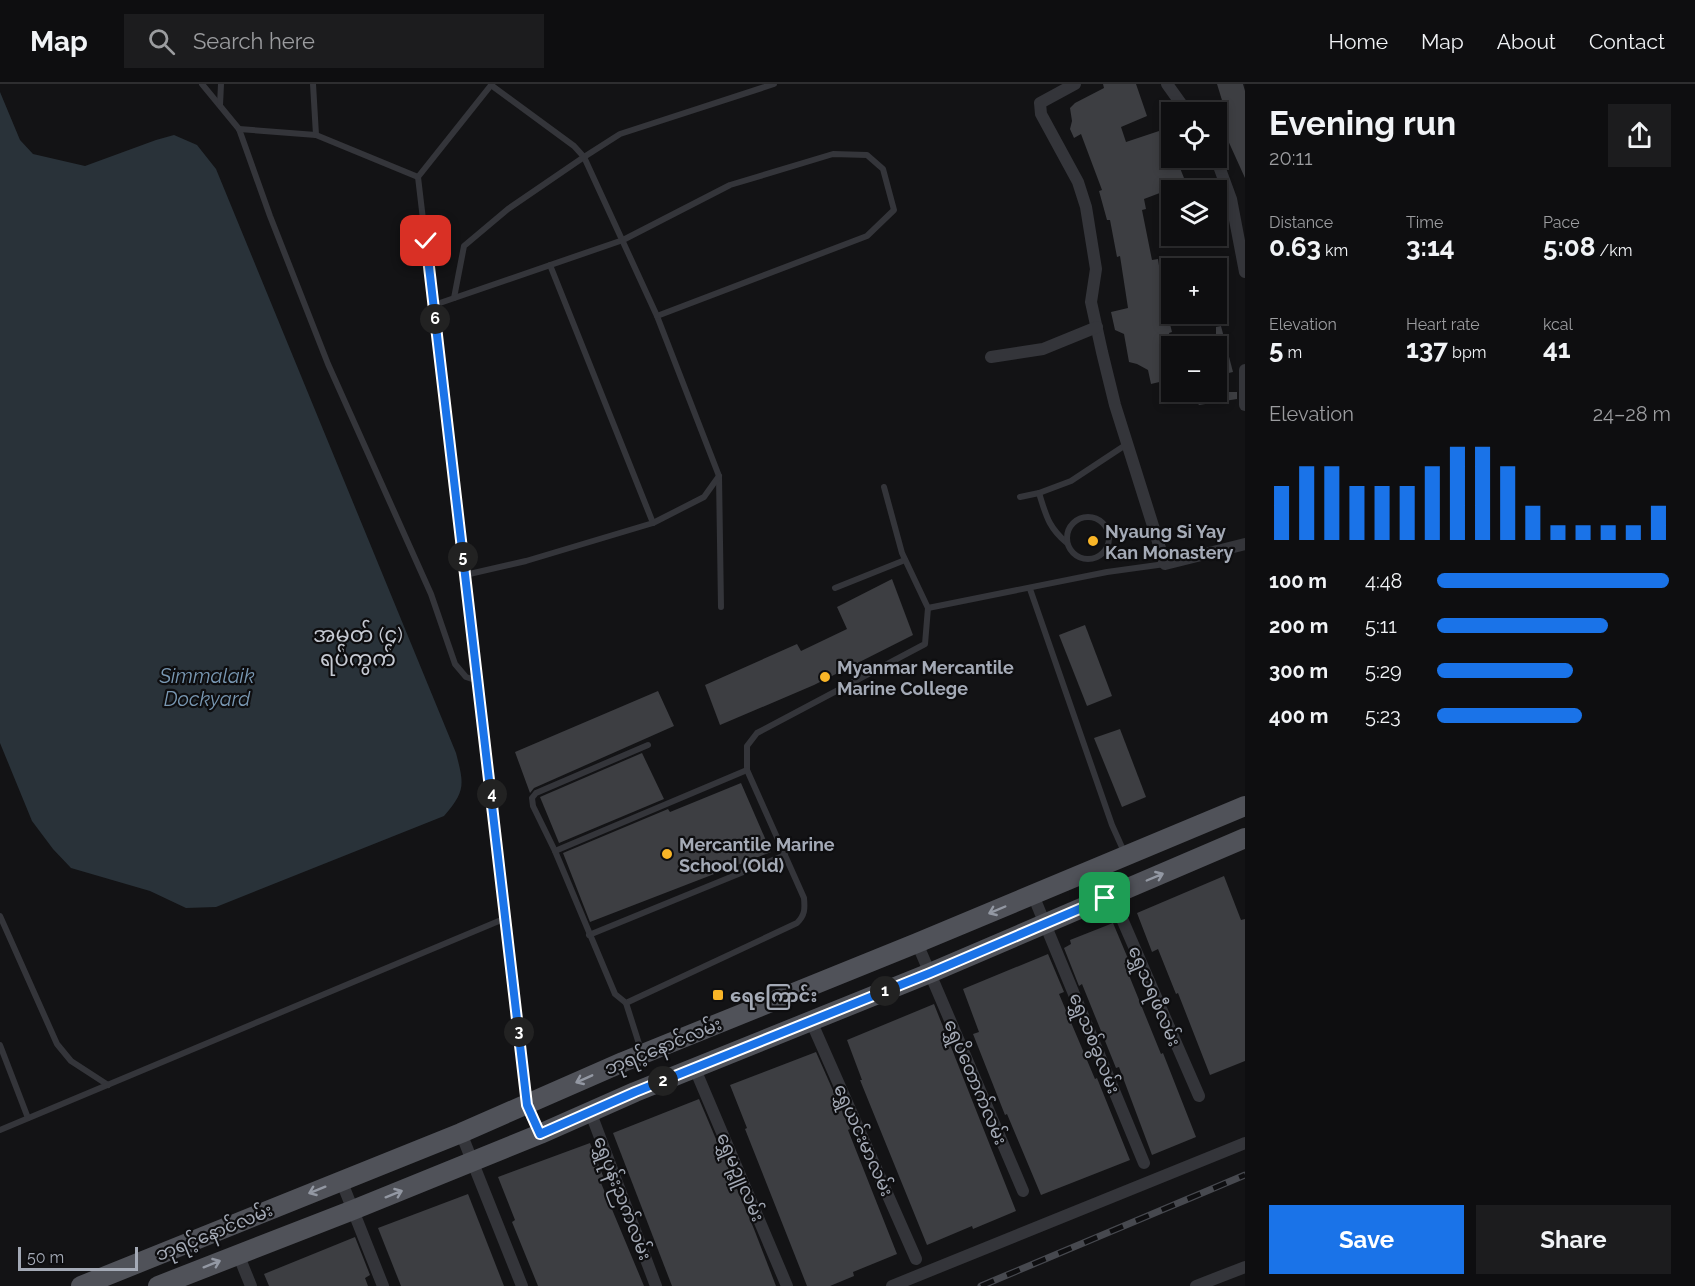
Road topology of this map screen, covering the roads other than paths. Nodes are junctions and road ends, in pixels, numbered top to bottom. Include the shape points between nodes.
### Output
1 (202, 84) edge
2 (221, 84) edge
3 (313, 84) edge
4 (774, 84) edge
5 (1075, 84) edge
6 (1167, 84) edge
7 (491, 85) edge
8 (1180, 102) edge
9 (220, 106) junction
10 (239, 129) junction
11 (316, 135) junction
12 (584, 157) junction
13 (1220, 168) edge
14 (418, 177) junction
15 (623, 240) junction
16 (550, 265) junction
17 (1245, 272) edge
18 (454, 298) junction
19 (434, 305) junction
20 (657, 316) junction
21 (1097, 327) junction
22 (991, 357) dead end
23 (1245, 370) edge
24 (1245, 405) edge
25 (1127, 444) junction
26 (719, 476) junction
27 (884, 487) dead end
28 (1039, 493) junction
29 (1020, 497) dead end
30 (653, 523) junction
31 (1067, 543) junction
32 (1245, 544) edge
33 (905, 560) junction
34 (1165, 564) junction
35 (465, 575) junction
36 (835, 588) dead end
37 (1030, 589) junction
38 (721, 607) dead end
39 (928, 608) junction
40 (478, 681) junction
41 (648, 746) dead end
42 (747, 770) junction
43 (1244, 810) edge
44 (1245, 838) edge
45 (555, 851) junction
46 (785, 855) junction
47 (1126, 855) junction
48 (1099, 866) junction
49 (1033, 895) junction
50 (1112, 895) junction
51 (0, 916) edge
52 (506, 918) junction
53 (1046, 924) junction
54 (589, 935) junction
55 (917, 944) junction
56 (930, 973) junction
57 (626, 1002) junction
58 (811, 1021) junction
59 (0, 1045) edge
60 (643, 1054) junction
61 (695, 1069) junction
62 (108, 1085) junction
63 (1198, 1096) dead end
64 (527, 1105) junction
65 (590, 1111) junction
66 (28, 1118) junction
67 (0, 1130) edge
68 (461, 1132) junction
69 (540, 1134) junction
70 (1245, 1143) edge
71 (472, 1161) junction
72 (1144, 1163) dead end
73 (341, 1180) junction
74 (1023, 1191) dead end
75 (353, 1210) junction
76 (238, 1254) junction
77 (916, 1259) dead end
78 (1245, 1267) edge
79 (109, 1281) edge
80 (81, 1286) edge
81 (158, 1286) edge
82 (251, 1286) edge
83 (383, 1286) edge
84 (522, 1286) edge
85 (656, 1286) edge
86 (787, 1286) edge
87 (892, 1286) edge
88 (1196, 1286) edge

1 - 9 lane
2 - 9 lane
3 - 11 lane
4 - 12 lane via 620,134
5 - 21 street via 1040,103 1041,114 1078,183 1086,207 1096,268 1091,302
6 - 8 street
7 - 12 lane
7 - 14 lane
9 - 10 lane
10 - 11 lane
10 - 40 lane via 328,364 431,594 455,664 466,677
11 - 14 lane
12 - 15 lane
12 - 18 lane via 508,209 464,246
13 - 17 street via 1232,199
14 - 19 lane
15 - 16 lane
15 - 20 lane
15 - 20 lane via 730,185 833,154 867,155 883,169 894,210 867,236
16 - 18 lane
16 - 30 lane
18 - 19 lane
19 - 35 lane
20 - 26 lane
21 - 22 street via 1043,349
21 - 25 street
23 - 24 street
25 - 28 lane via 1071,481
25 - 34 street
26 - 30 lane via 704,497
26 - 38 lane
27 - 33 lane
28 - 29 lane
28 - 31 lane via 1047,521
30 - 35 lane
31 - 31 lane via 1070,527 1083,517 1099,520 1109,533 1106,550 1093,559 1076,556
32 - 34 street
33 - 36 lane
33 - 39 lane
34 - 37 lane
35 - 40 lane
37 - 39 lane
37 - 47 lane
39 - 42 lane via 925,644 757,733 747,746
40 - 52 lane
41 - 45 lane via 536,793 533,806
42 - 45 lane
42 - 46 lane
43 - 47 main road, ဘုရင့်နောင်လမ်း
50 -> 44 main road, ဘုရင့်နောင်လမ်း
45 - 54 lane
46 - 54 lane
46 - 57 lane via 804,898 803,917 797,923
47 - 48 main road, ဘုရင့်နောင်လမ်း
48 - 49 main road, ဘုရင့်နောင်လမ်း
48 - 50 street, ရွှေသရဖီလမ်း
49 - 53 street, ရွှေသစ်ခွလမ်း
49 -> 55 main road, ဘုရင့်နောင်လမ်း
50 - 53 main road, ဘုရင့်နောင်လမ်း
50 - 63 street, ရွှေသရဖီလမ်း
51 - 62 lane via 57,1044 71,1061
52 - 62 lane
52 - 64 lane
53 - 56 main road, ဘုရင့်နောင်လမ်း
53 - 72 street, ရွှေသစ်ခွလမ်း
54 - 57 lane via 615,994
55 - 56 street, ရွှေပိတောက်လမ်း
55 - 60 main road, ဘုရင့်နောင်လမ်း
56 - 58 main road, ဘုရင့်နောင်လမ်း
56 - 74 street, ရွှေပိတောက်လမ်း
57 - 60 lane
58 - 61 main road, ဘုရင့်နောင်လမ်း
58 - 77 street, ရွှေယင်းမာလမ်း
59 - 66 lane
60 -> 64 main road, ဘုရင့်နောင်လမ်း
61 - 65 main road, ဘုရင့်နောင်လမ်း
61 - 86 street, ရွှေမဉ္ဇူလမ်း
62 - 66 lane
64 - 68 main road, ဘုရင့်နောင်လမ်း
64 - 69 street
65 - 69 main road, ဘုရင့်နောင်လမ်း
65 - 85 street, ရွှေပုန်းညက်လမ်း
66 - 67 lane
68 - 71 street
68 - 73 main road, ဘုရင့်နောင်လမ်း
69 - 71 main road, ဘုရင့်နောင်လမ်း
70 - 87 street
75 -> 71 main road, ဘုရင့်နောင်လမ်း
71 - 84 street
73 - 75 street
73 -> 79 main road, ဘုရင့်နောင်လမ်း
75 - 76 main road, ဘုရင့်နောင်လမ်း
75 - 83 street
81 -> 76 main road, ဘုရင့်နောင်လမ်း
76 - 82 street
78 - 88 street
79 - 80 main road, ဘုရင့်နောင်လမ်း

